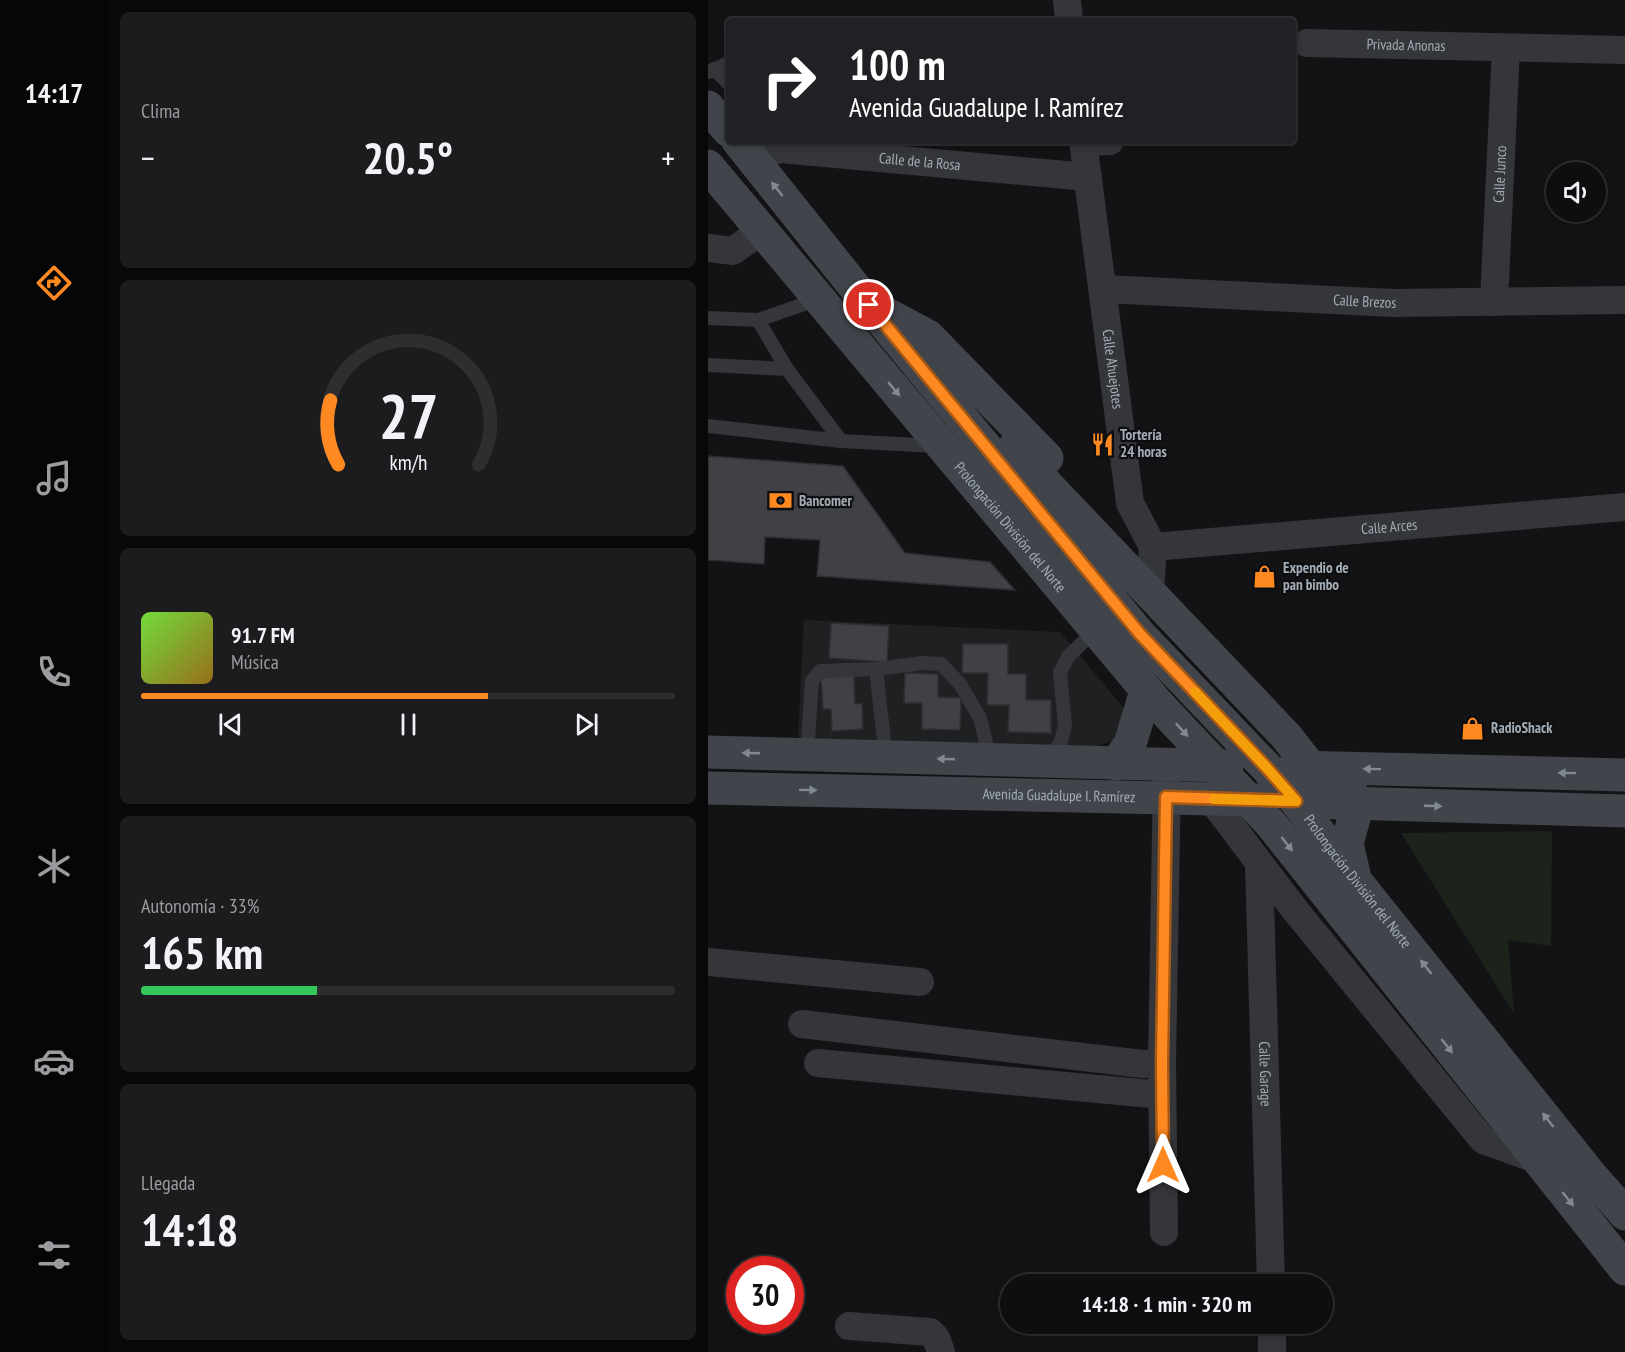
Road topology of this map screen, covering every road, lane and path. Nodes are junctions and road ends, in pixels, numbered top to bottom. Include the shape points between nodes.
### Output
1 (1066, 0) edge
2 (1069, 18) edge
3 (1307, 43) dead end
4 (1506, 48) junction
5 (1625, 50) edge
6 (726, 64) edge
7 (711, 71) edge
8 (726, 82) edge
9 (708, 107) edge
10 (726, 128) edge
11 (708, 141) edge
12 (1092, 144) edge
13 (762, 147) edge
14 (708, 166) edge
15 (1088, 177) junction
16 (762, 230) junction
17 (708, 248) edge
18 (1104, 289) junction
19 (819, 299) junction
20 (1625, 300) edge
21 (1494, 302) junction
22 (869, 305) junction
23 (708, 318) edge
24 (758, 321) junction
25 (908, 351) junction
26 (708, 365) edge
27 (787, 369) junction
28 (708, 426) edge
29 (841, 441) junction
30 (942, 446) junction
31 (1625, 507) edge
32 (1151, 568) junction
33 (1095, 630) junction
34 (876, 669) junction
35 (1146, 691) junction
36 (708, 752) edge
37 (807, 755) junction
38 (886, 758) junction
39 (991, 761) junction
40 (1045, 762) junction
41 (1116, 764) junction
42 (1167, 765) junction
43 (1216, 766) junction
44 (1266, 767) junction
45 (1323, 768) junction
46 (1625, 775) edge
47 (708, 788) edge
48 (1166, 797) junction
49 (1211, 799) junction
50 (1249, 800) junction
51 (1296, 801) junction
52 (1346, 803) junction
53 (1625, 811) edge
54 (1258, 864) junction
55 (1355, 878) junction
56 (708, 962) edge
57 (920, 982) dead end
58 (802, 1024) dead end
59 (818, 1063) dead end
60 (1162, 1063) junction
61 (1162, 1095) junction
62 (1536, 1159) junction
63 (1590, 1173) junction
64 (1625, 1214) edge
65 (1164, 1232) dead end
66 (1625, 1269) edge
67 (1270, 1274) edge
68 (849, 1326) dead end
69 (1272, 1334) edge
70 (941, 1352) edge
71 (1272, 1352) edge

1 - 2 street
3 - 4 street, Privada Anonas
4 - 5 street, Privada Anonas
4 - 21 street, Calle Junco
6 - 7 lane
7 - 8 lane
9 - 10 main road
11 - 25 main road via 885,350
12 - 15 street, Calle Ahuejotes
13 - 15 street, Calle de la Rosa
22 -> 13 main road, Prolongación División del Norte
14 - 16 main road, Prolongación División del Norte
15 - 18 street, Calle Ahuejotes
16 - 17 street via 733,251
16 - 19 main road, Prolongación División del Norte
18 - 21 street, Calle Brezos via 1394,303
18 - 32 street, Calle Ahuejotes via 1130,503
19 - 24 lane
19 -> 30 main road, Prolongación División del Norte
20 - 21 street, Calle Brezos
22 - 25 main road, Prolongación División del Norte
22 - 32 main road via 928,336
23 - 24 lane
24 - 27 lane
25 - 32 main road via 931,363
25 - 44 main road, Prolongación División del Norte via 1140,634
26 - 27 lane
27 - 29 lane
28 - 29 lane
29 - 30 lane
30 - 33 main road, Prolongación División del Norte
31 - 32 street, Calle Arces
32 - 45 main road
33 - 35 main road, Prolongación División del Norte
33 - 40 lane via 1068,657 1060,672 1065,726 1059,744
34 - 37 lane via 820,671 812,681
34 - 38 lane
34 - 39 lane via 941,664 960,684 980,718
35 - 41 main road via 1130,744
35 -> 43 main road, Prolongación División del Norte
37 -> 36 main road
37 - 38 main road
39 -> 38 main road
39 - 40 main road
40 - 41 main road
41 - 42 main road
42 - 43 main road
42 - 48 street
43 - 44 main road
43 - 50 main road, Prolongación División del Norte
44 - 45 main road
44 - 51 main road, Prolongación División del Norte
46 -> 45 main road
45 - 52 main road
47 -> 48 main road, Avenida Guadalupe I. Ramírez
48 - 49 main road, Avenida Guadalupe I. Ramírez
48 - 60 street
49 - 50 main road, Avenida Guadalupe I. Ramírez
49 - 54 street
50 - 51 main road, Avenida Guadalupe I. Ramírez
50 -> 62 main road, Prolongación División del Norte
51 - 52 main road, Avenida Guadalupe I. Ramírez
51 - 55 main road, Prolongación División del Norte
52 -> 53 main road, Avenida Guadalupe I. Ramírez
52 - 55 main road via 1347,844
54 - 62 street via 1483,1140
54 - 67 street, Calle Garage
63 -> 55 main road, Prolongación División del Norte
56 - 57 street
58 - 60 street via 1143,1064
59 - 61 street
60 - 61 street
61 - 65 street
62 - 63 street
62 -> 66 main road, Prolongación División del Norte
63 - 64 main road, Prolongación División del Norte
68 - 70 street via 930,1332
69 - 71 street

